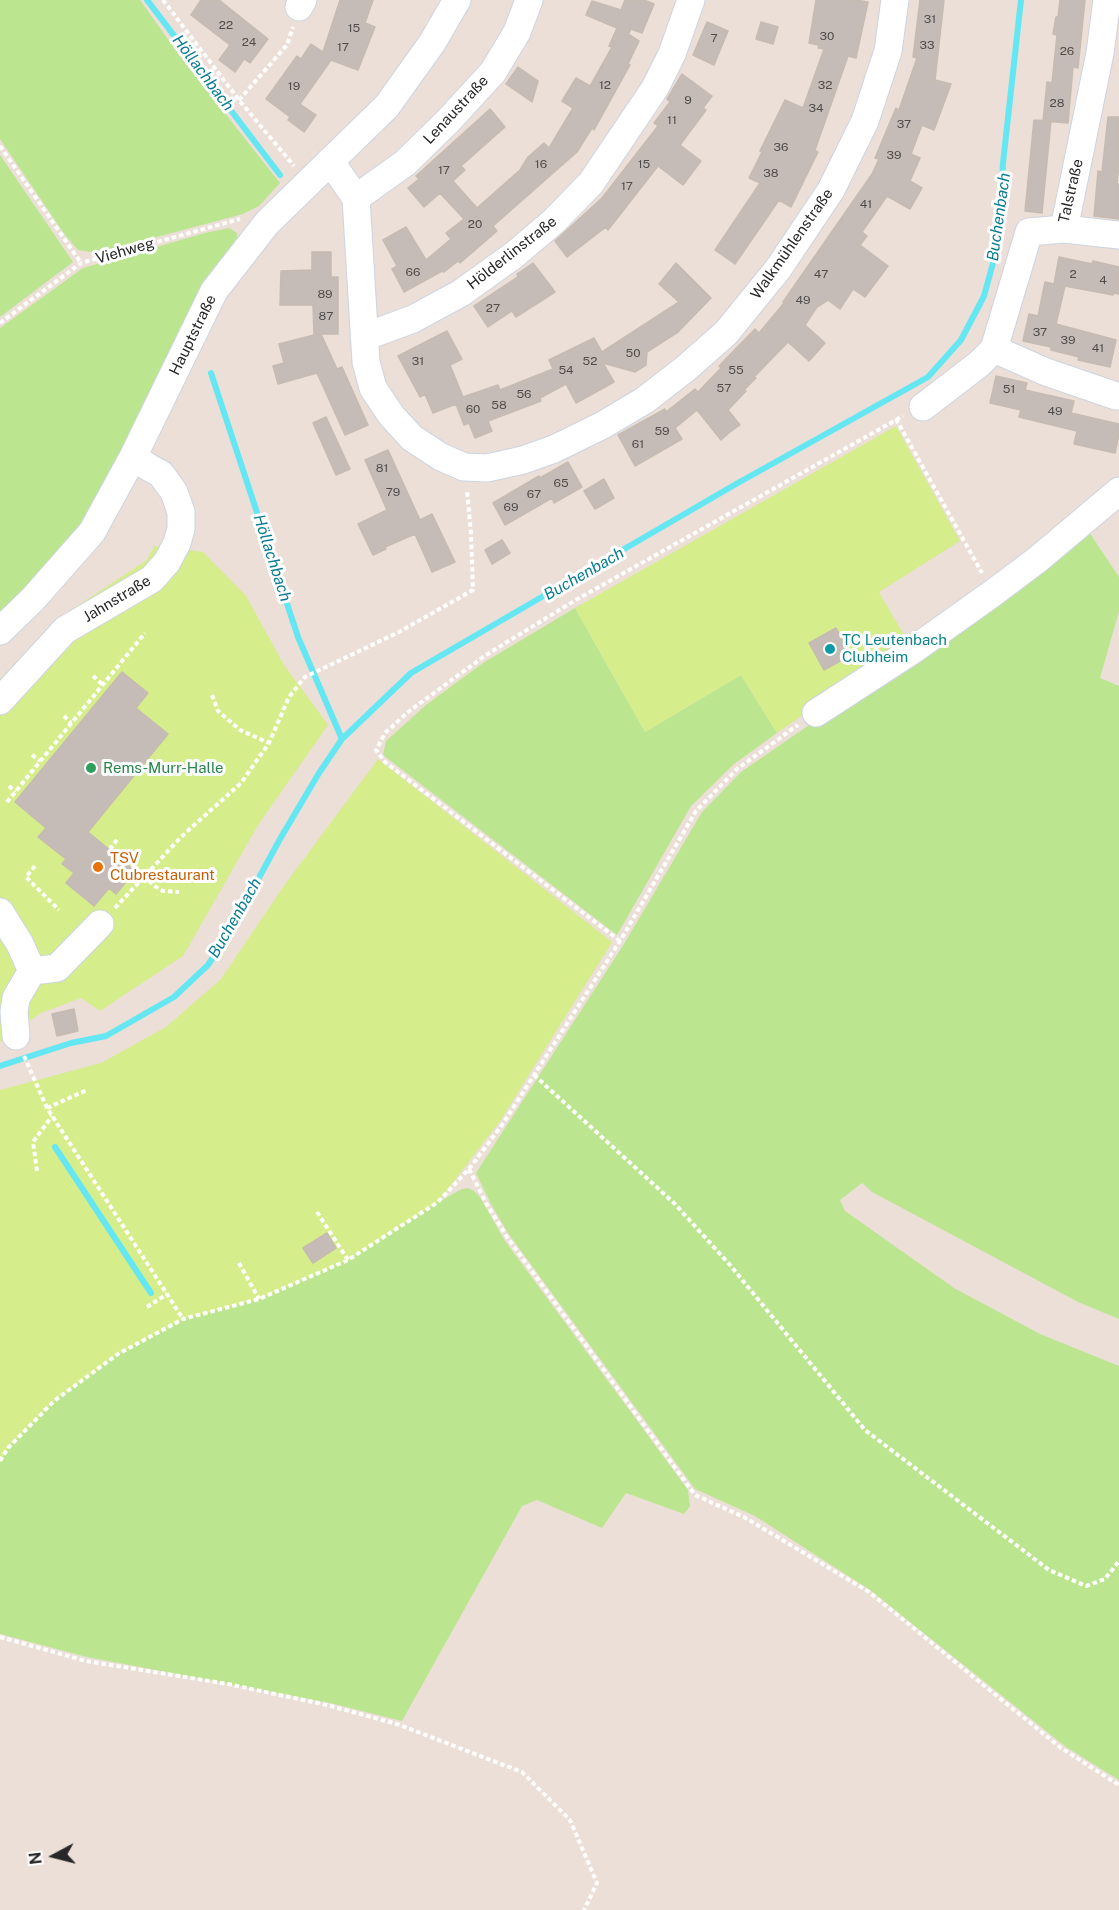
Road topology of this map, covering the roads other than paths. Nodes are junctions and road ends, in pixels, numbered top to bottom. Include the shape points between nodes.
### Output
1 (457, 0) edge
2 (529, 0) edge
3 (691, 0) edge
4 (895, 0) edge
5 (1107, 0) edge
6 (1110, 55) edge
7 (330, 161) junction
8 (356, 198) junction
9 (1064, 229) junction
10 (1119, 235) edge
11 (364, 338) junction
12 (994, 349) junction
13 (1116, 396) dead end
14 (923, 407) dead end
15 (134, 457) junction
16 (1119, 491) edge
17 (0, 631) edge
18 (0, 701) edge
19 (816, 713) road end
20 (0, 912) edge
21 (100, 924) road end
22 (32, 971) junction
23 (16, 1036) dead end

1 - 7 street, Hauptstraße via 387,106
2 - 8 street, Lenaustraße via 517,32 493,72 405,163
3 - 11 street, Hölderlinstraße via 655,88 591,183 522,248 461,292 413,319
4 - 11 street, Walkmühlenstraße via 888,51 865,121 831,190 778,269 726,333 645,399 603,425 523,460 487,468 465,467 441,458 412,438 391,416 373,388
5 - 6 street, Talstraße
6 - 9 street, Talstraße
7 - 8 street
7 - 15 street, Hauptstraße via 267,223 214,291
8 - 11 street, Walkmühlenstraße
9 - 10 street
9 - 12 street, Talstraße via 1029,232
12 - 13 street
12 - 14 street
15 - 17 street, Hauptstraße via 92,532
15 - 18 street, Jahnstraße via 161,474 174,492 181,512 181,530 167,562 152,579 65,630
16 - 19 street via 1037,561 913,650
20 - 22 street
21 - 22 street via 57,968
22 - 23 street via 16,998

